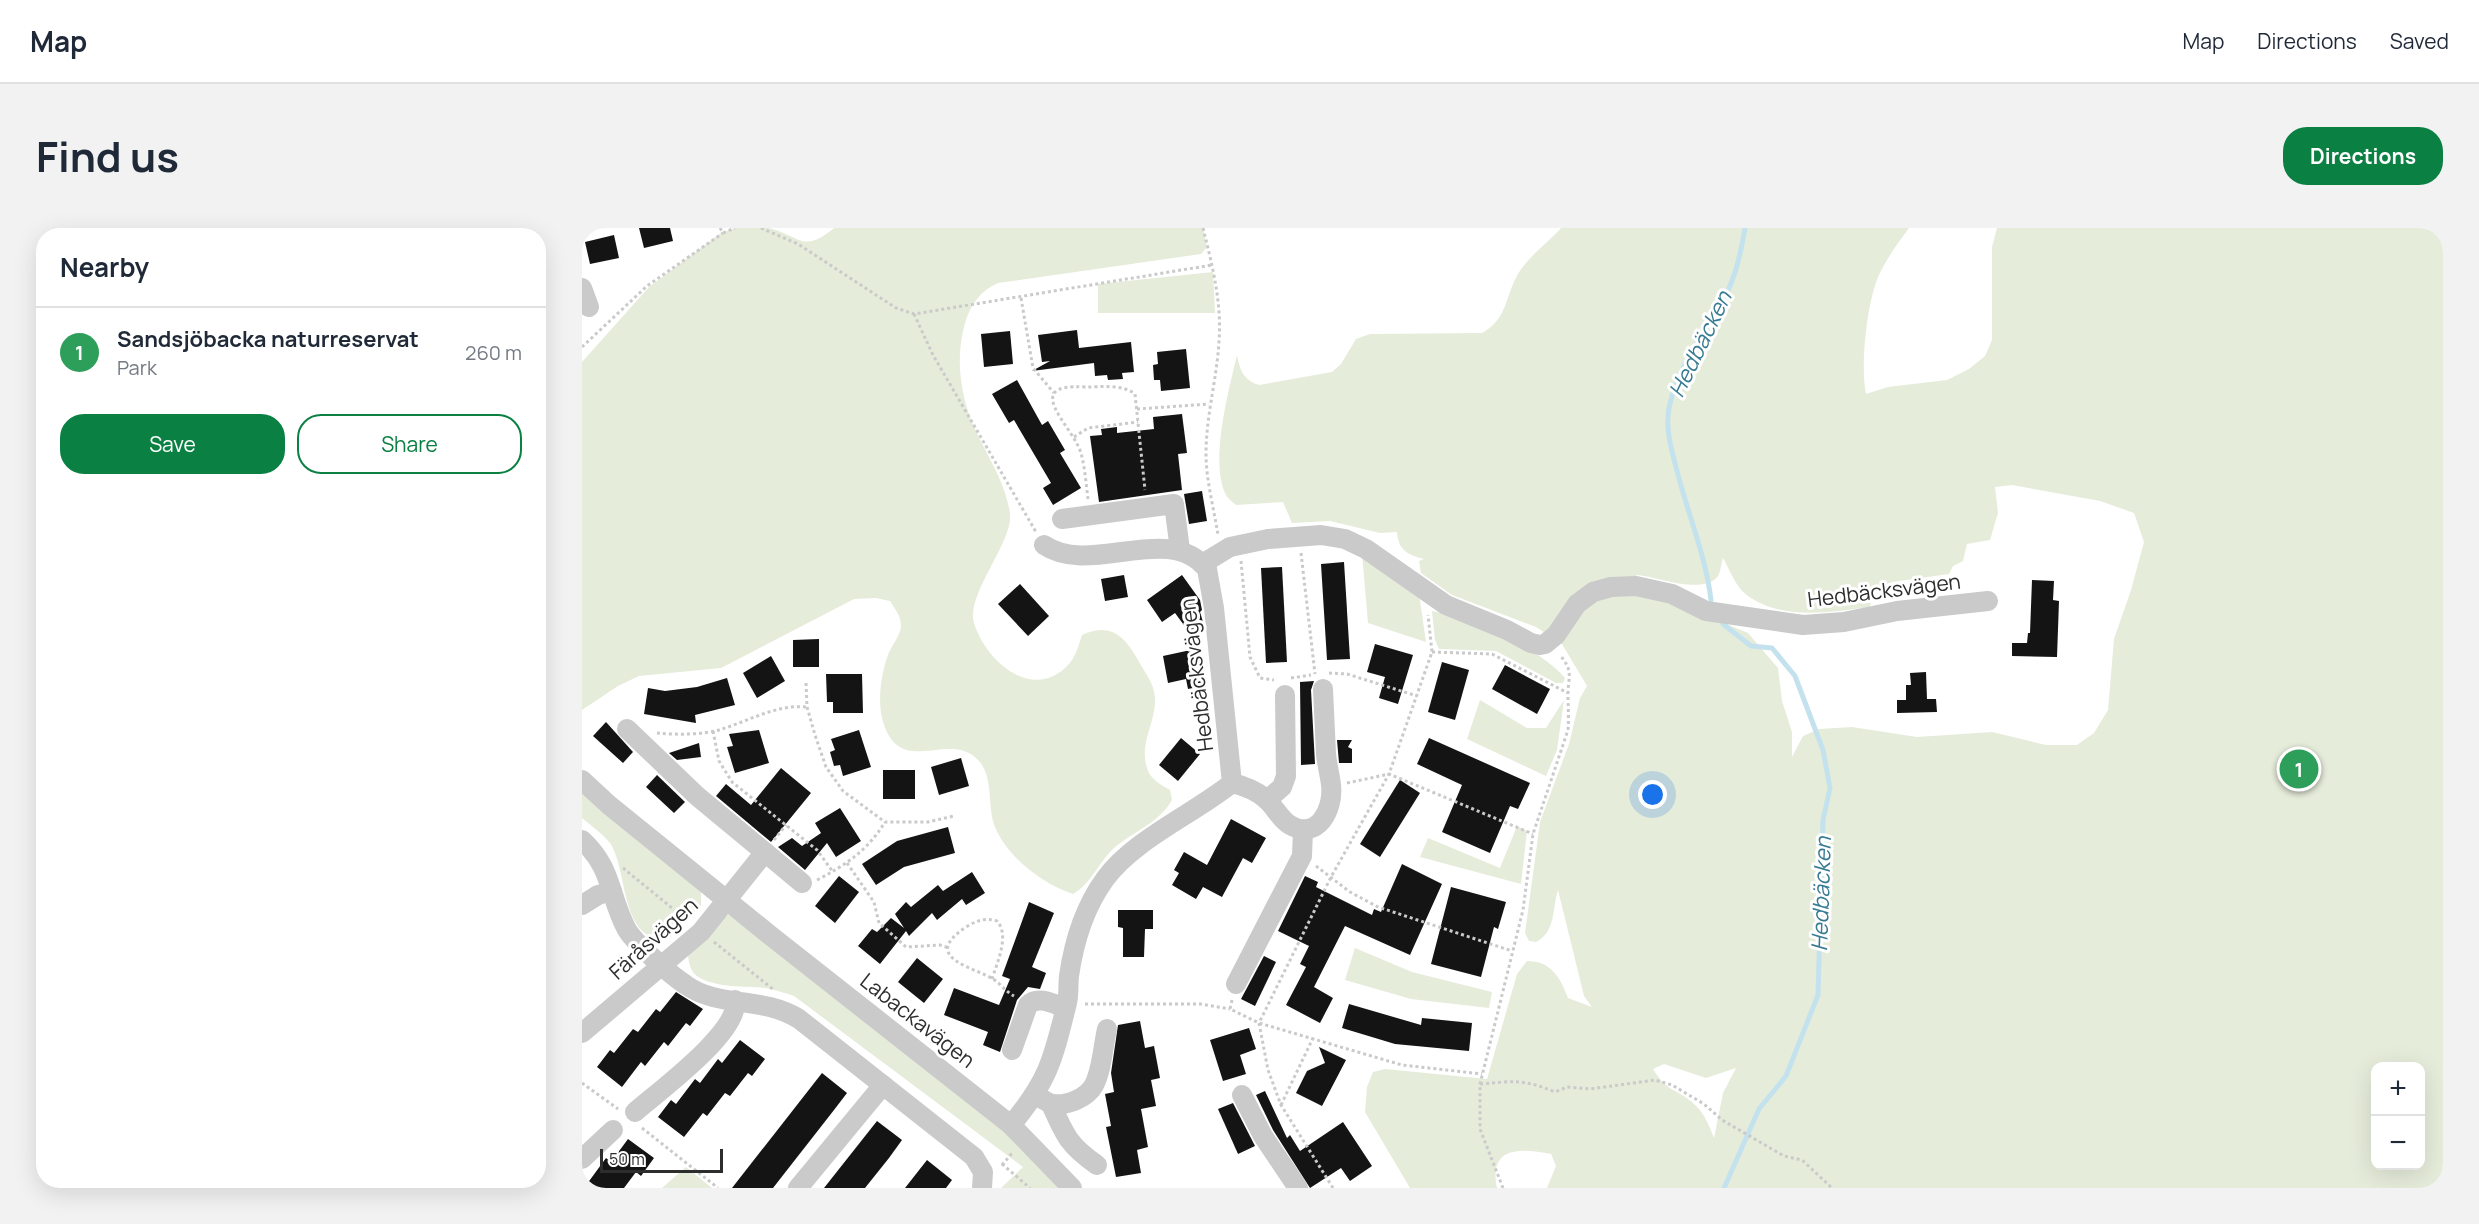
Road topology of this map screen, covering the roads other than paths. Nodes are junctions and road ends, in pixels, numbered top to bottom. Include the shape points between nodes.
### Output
1 (582, 288) edge
2 (589, 307) dead end
3 (1062, 519) dead end
4 (1044, 545) road end
5 (1180, 550) junction
6 (1202, 564) junction
7 (1988, 601) dead end
8 (1319, 682) road end
9 (1285, 695) dead end
10 (627, 729) road end
11 (582, 780) edge
12 (1232, 783) junction
13 (1267, 800) junction
14 (1303, 830) junction
15 (582, 840) edge
16 (765, 852) junction
17 (802, 883) road end
18 (612, 891) junction
19 (726, 900) junction
20 (582, 905) edge
21 (662, 964) junction
22 (1236, 984) road end
23 (735, 1000) junction
24 (1066, 1005) junction
25 (1107, 1029) dead end
26 (582, 1033) edge
27 (1012, 1050) dead end
28 (883, 1085) junction
29 (1242, 1095) dead end
30 (1043, 1100) junction
31 (633, 1117) road end
32 (1011, 1125) junction
33 (613, 1130) dead end
34 (582, 1159) edge
35 (1097, 1166) dead end
36 (798, 1188) edge
37 (982, 1188) edge
38 (1072, 1188) edge
39 (1298, 1188) edge

1 - 2 street
3 - 5 street via 1174,504
4 - 5 street via 1066,555
5 - 6 street
6 - 7 street, Hedbäcksvägen via 1240,544 1298,536 1345,539 1366,549 1446,605 1531,643 1545,644 1577,604 1593,592 1611,587 1636,586 1672,594 1706,611 1803,625
6 - 12 street, Hedbäcksvägen via 1207,569 1214,608
8 - 14 street via 1331,786 1325,819 1315,828
9 - 13 street via 1286,776 1282,787
10 - 16 street via 697,796
11 - 19 street, Labackavägen
12 - 13 street via 1246,786
12 - 24 street via 1122,861 1106,879 1079,929
13 - 14 street via 1287,823
14 - 22 street via 1302,856
15 - 18 street via 604,864
16 - 17 street
16 - 19 street
18 - 20 street
18 - 21 street via 628,931
19 - 21 street, Färåsvägen via 700,932
19 - 32 street, Labackavägen
21 - 23 street via 686,986 712,997
21 - 26 street, Färåsvägen
23 - 28 street via 785,1011
23 - 31 street via 728,1027
24 - 27 street via 1037,999 1028,1005
24 - 30 street
25 - 30 street via 1094,1086 1068,1103
28 - 36 street
28 - 37 street via 981,1165
29 - 39 street via 1263,1136
30 - 32 street
30 - 35 street via 1076,1151
32 - 38 street, Labackavägen
33 - 34 street

